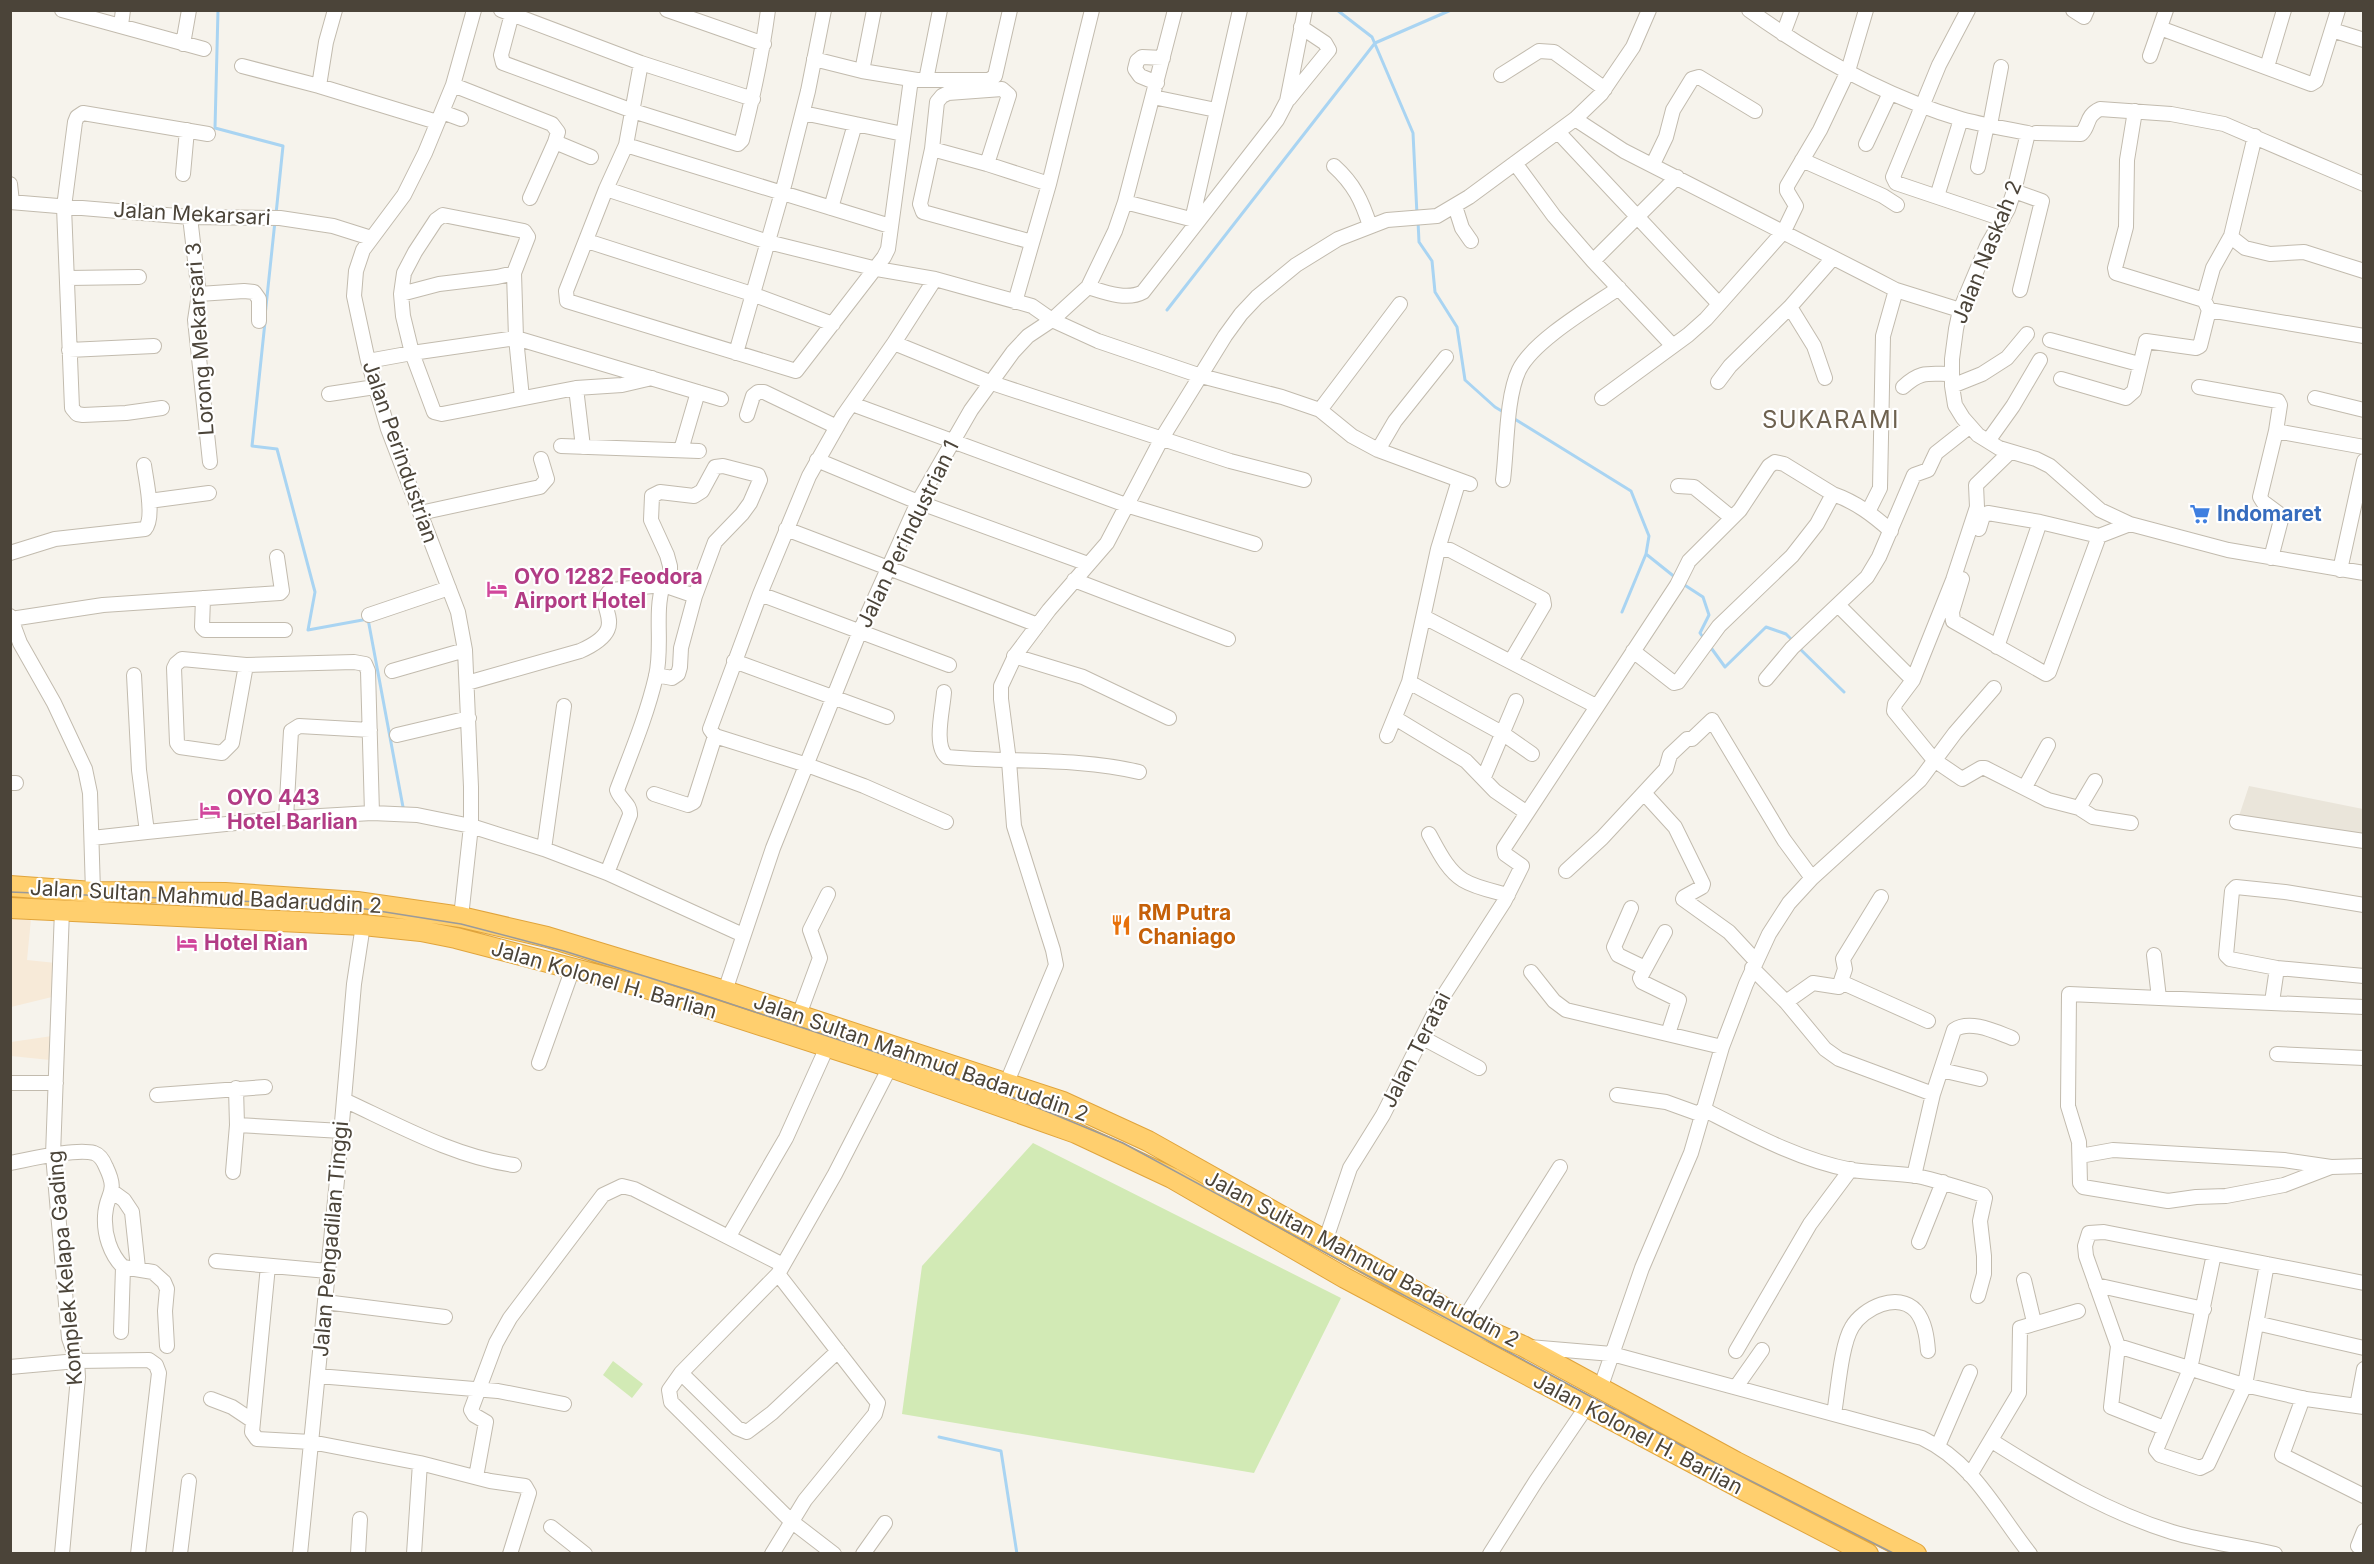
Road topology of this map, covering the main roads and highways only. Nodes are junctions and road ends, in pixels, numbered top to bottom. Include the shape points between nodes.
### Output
1 (10, 886) edge
2 (10, 908) edge
3 (1051, 1097) junction
4 (1042, 1121) junction
5 (1868, 1554) edge
6 (1916, 1554) edge

1 - 3 highway, Jalan Sultan Mahmud Badaruddin 2 via 357,902 461,917 547,937 725,991
2 - 4 highway, Jalan Kolonel H. Barlian via 363,925 456,938 643,987
3 - 4 highway
3 - 6 highway, Jalan Sultan Mahmud Badaruddin 2 via 1148,1141 1464,1319 1523,1346
4 - 5 highway, Jalan Kolonel H. Barlian via 1161,1173 1345,1278

